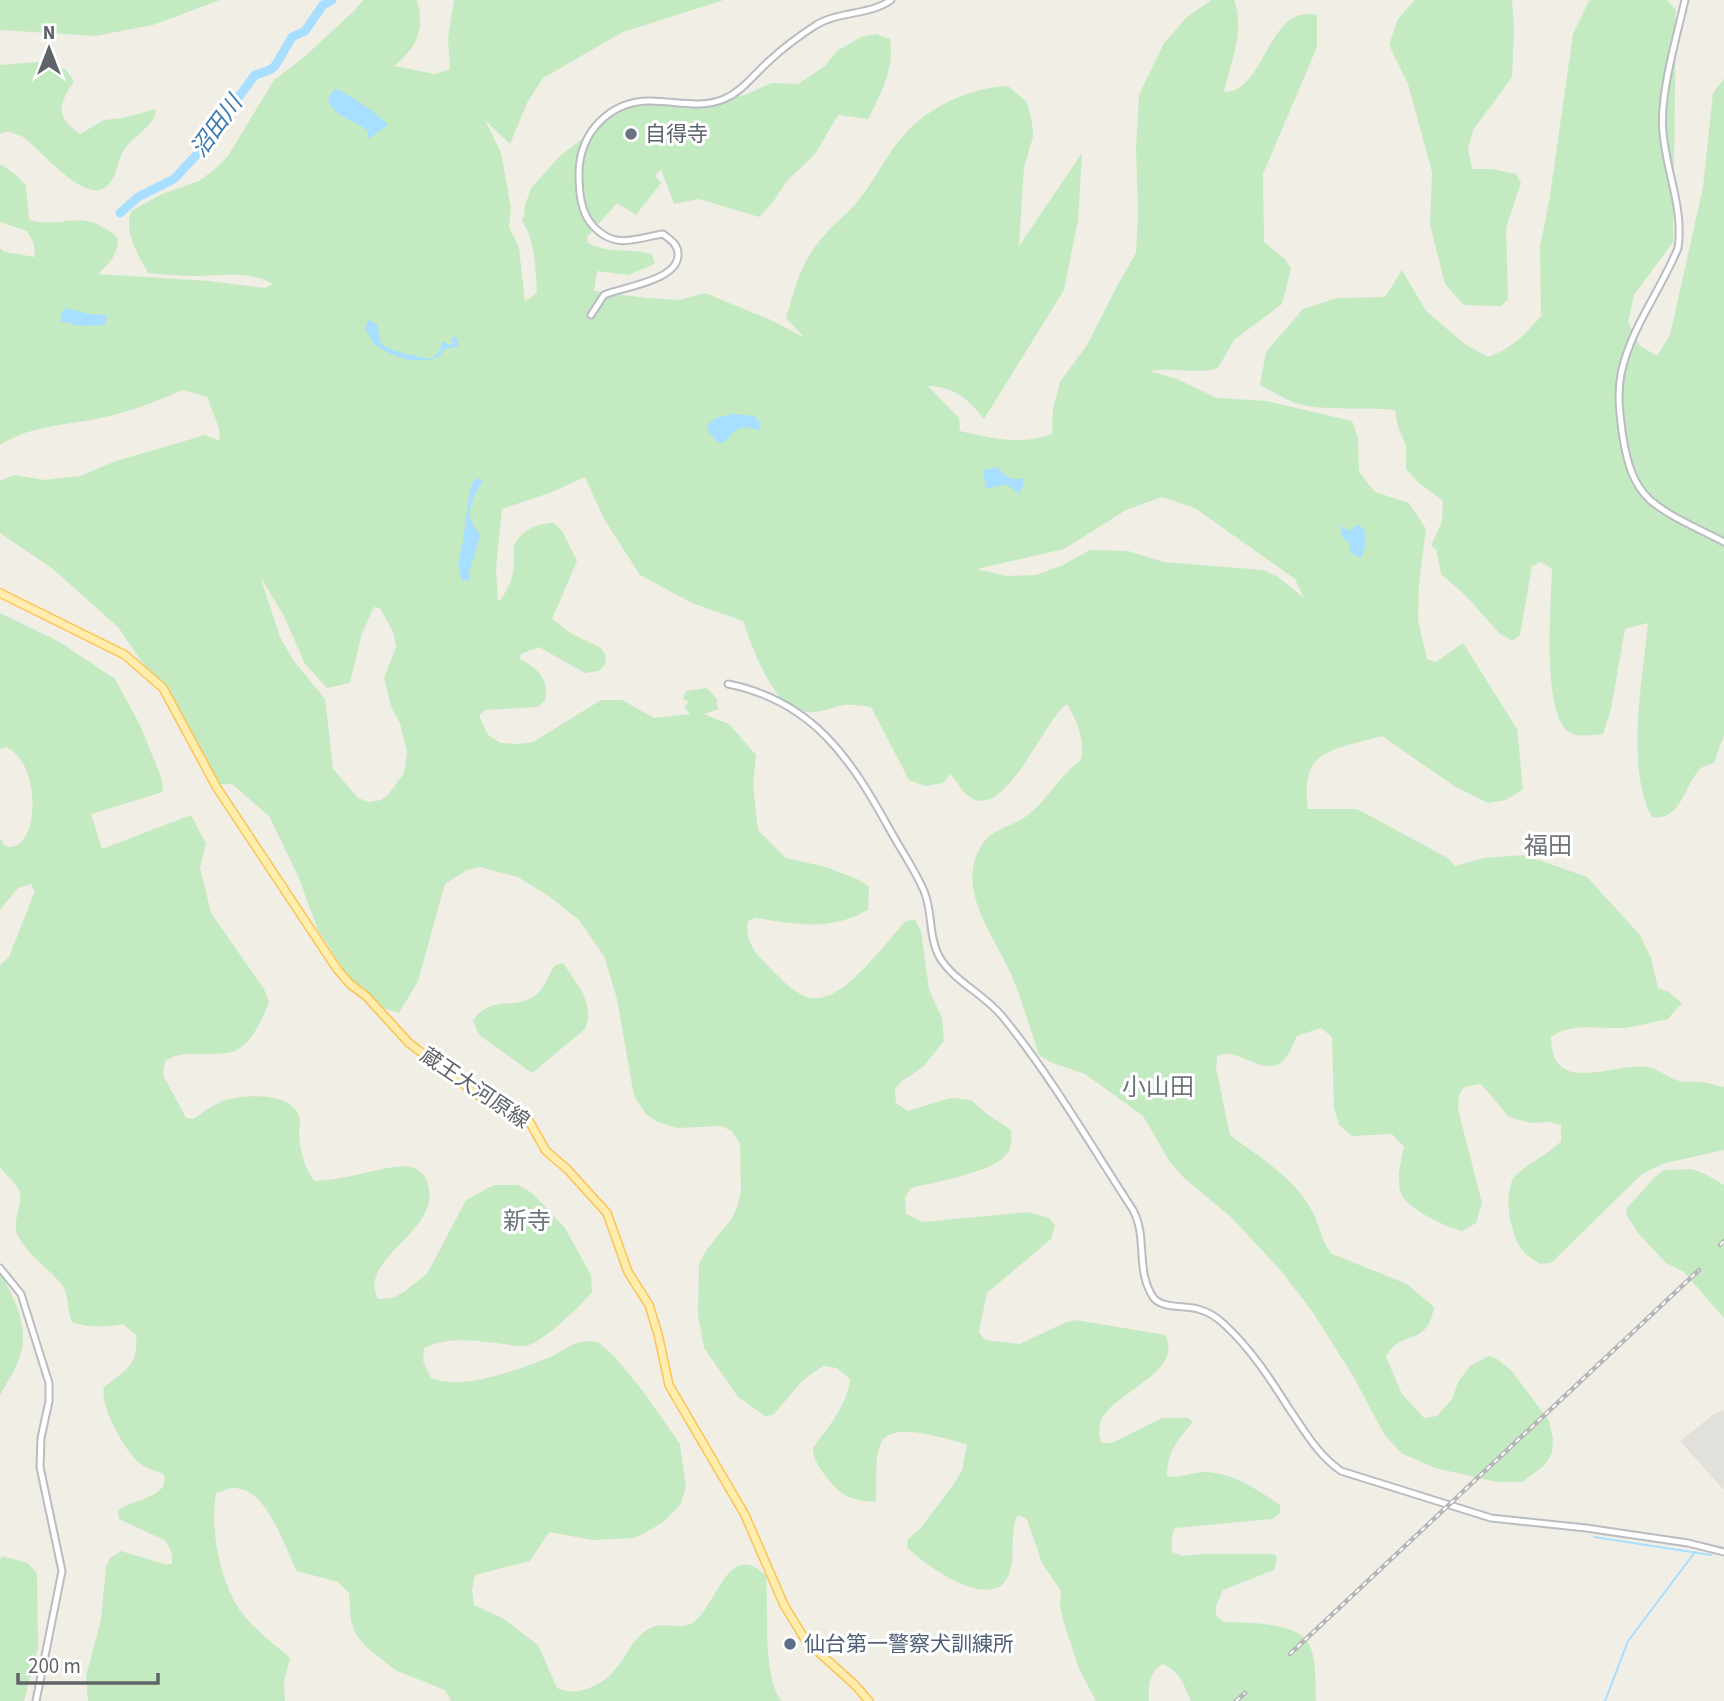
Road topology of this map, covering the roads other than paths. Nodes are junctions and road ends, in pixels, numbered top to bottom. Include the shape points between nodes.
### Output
1 (891, 0) edge
2 (1685, 0) edge
3 (591, 315) dead end
4 (1724, 542) edge
5 (0, 593) edge
6 (727, 684) dead end
7 (0, 1268) edge
8 (1724, 1552) edge
9 (36, 1701) edge
10 (869, 1701) edge

1 - 3 street via 818,23 728,97 698,105 635,103 601,118 591,130 579,162 582,206 590,224 621,242 663,234 676,244 678,255 671,270 655,280 604,295
2 - 4 street via 1662,128 1681,230 1678,248 1626,355 1619,403 1626,453 1638,486 1664,510
5 - 10 main road, 蔵王大河原線 via 125,655 163,688 217,788 337,970 410,1043 478,1095 528,1119 546,1151 607,1213 628,1272 649,1305 669,1385 745,1515 794,1625
6 - 8 street via 753,689 783,704 816,725 845,756 923,889 941,958 1000,1013 1043,1070 1133,1210 1140,1227 1142,1272 1154,1298 1165,1305 1211,1313 1224,1323 1331,1464 1481,1516 1688,1543
7 - 9 street via 22,1294 49,1383 40,1467 62,1571

